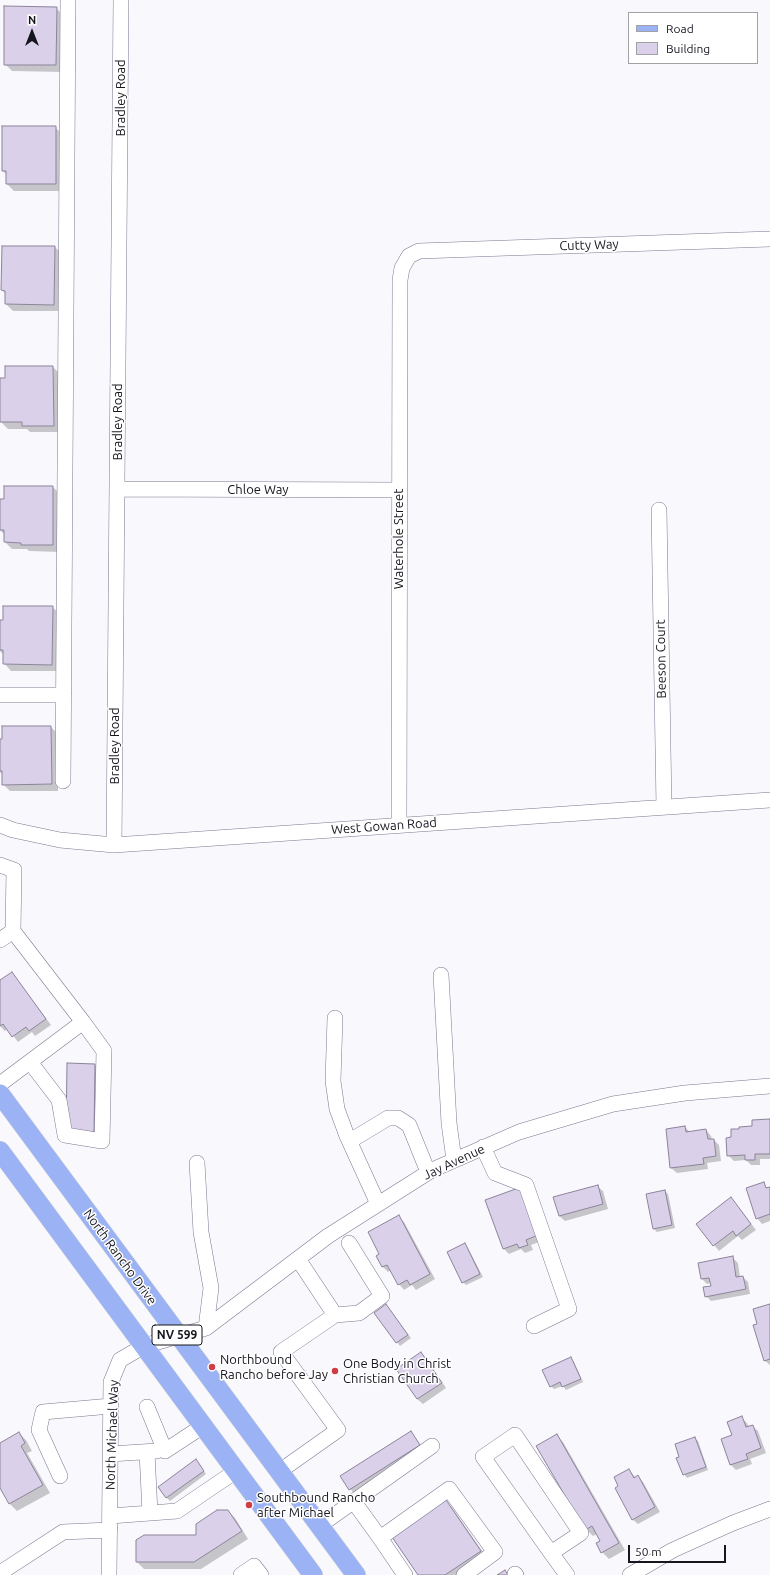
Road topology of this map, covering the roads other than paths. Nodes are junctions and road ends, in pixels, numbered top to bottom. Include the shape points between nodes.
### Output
1 (68, 0) edge
2 (121, 0) edge
3 (770, 239) edge
4 (409, 256) joint
5 (117, 489) junction
6 (399, 490) junction
7 (659, 510) dead end
8 (0, 695) edge
9 (64, 695) junction
10 (64, 782) dead end
11 (770, 800) edge
12 (664, 807) junction
13 (0, 825) edge
14 (400, 825) junction
15 (114, 845) junction
16 (0, 865) edge
17 (13, 931) junction
18 (0, 940) edge
19 (441, 975) dead end
20 (335, 1018) dead end
21 (83, 1022) junction
22 (30, 1062) junction
23 (0, 1084) edge
24 (770, 1086) edge
25 (0, 1094) edge
26 (350, 1141) junction
27 (483, 1147) junction
28 (0, 1151) edge
29 (454, 1160) junction
30 (197, 1163) dead end
31 (428, 1172) junction
32 (378, 1204) junction
33 (349, 1243) dead end
34 (298, 1259) junction
35 (335, 1315) junction
36 (534, 1326) dead end
37 (206, 1328) junction
38 (178, 1336) junction
39 (144, 1346) junction
40 (111, 1406) junction
41 (147, 1407) dead end
42 (203, 1426) junction
43 (432, 1446) dead end
44 (165, 1451) junction
45 (147, 1452) junction
46 (110, 1454) junction
47 (236, 1471) junction
48 (280, 1471) junction
49 (60, 1476) dead end
50 (354, 1502) junction
51 (770, 1508) edge
52 (150, 1513) junction
53 (110, 1523) junction
54 (319, 1526) junction
55 (380, 1538) junction
56 (551, 1553) junction
57 (0, 1573) edge
58 (109, 1575) edge
59 (241, 1575) edge
60 (261, 1575) edge
61 (313, 1575) edge
62 (356, 1575) edge
63 (405, 1575) edge
64 (464, 1575) edge
65 (567, 1575) edge
66 (630, 1575) edge

1 - 9 street
2 - 5 street, Bradley Road
3 - 4 street, Cutty Way via 419,251
4 - 6 street, Waterhole Street via 402,268 400,280
5 - 6 street, Chloe Way
5 - 15 street, Bradley Road
6 - 14 street, Waterhole Street
7 - 12 street, Beeson Court
8 - 9 street
9 - 10 street
11 - 12 street, West Gowan Road
12 - 14 street, West Gowan Road
13 - 15 street, West Gowan Road via 60,840
14 - 15 street, West Gowan Road
16 - 17 street via 14,870
17 - 18 street
17 - 21 street
19 - 29 street
20 - 26 street via 333,1081 337,1109
21 - 22 street
21 - 22 street via 104,1051 102,1140 65,1135 59,1100
22 - 23 street
24 - 27 street, Jay Avenue via 685,1093 613,1104 519,1132
25 - 38 main road, North Rancho Drive / NV 599
26 - 31 street via 388,1118 398,1118 409,1125
26 - 32 street
27 - 29 street, Jay Avenue
27 - 36 street via 495,1173 526,1185 569,1309
28 - 39 main road, NV 599
29 - 31 street, Jay Avenue
30 - 37 street via 201,1232 210,1288
31 - 32 street, Jay Avenue
32 - 34 street, Jay Avenue
33 - 35 street via 382,1296 359,1313
34 - 35 street
34 - 37 street, Jay Avenue
35 - 48 street via 281,1352 338,1430
37 - 38 street, Jay Avenue
38 - 39 street, North Michael Way
38 - 48 main road, North Rancho Drive / NV 599
39 - 40 street, North Michael Way via 120,1360 111,1382
39 - 42 main road, NV 599
40 - 46 street, North Michael Way
40 - 49 street via 43,1412 39,1430
41 - 44 street
42 - 44 street
42 - 47 main road, NV 599
43 - 50 street
44 - 45 street
45 - 46 street
45 - 52 street
46 - 53 street, North Michael Way
47 - 52 street via 177,1511
47 - 61 main road, NV 599
48 - 54 main road, North Rancho Drive / NV 599
50 - 54 street
50 - 55 street
51 - 66 street via 672,1550
52 - 53 street
53 - 57 street via 64,1532
53 - 58 street, North Michael Way
54 - 62 main road, North Rancho Drive / NV 599
55 - 63 street
55 - 64 street via 449,1489 495,1552
56 - 56 street via 483,1457 515,1435 581,1532
56 - 65 street
59 - 60 street via 254,1566

